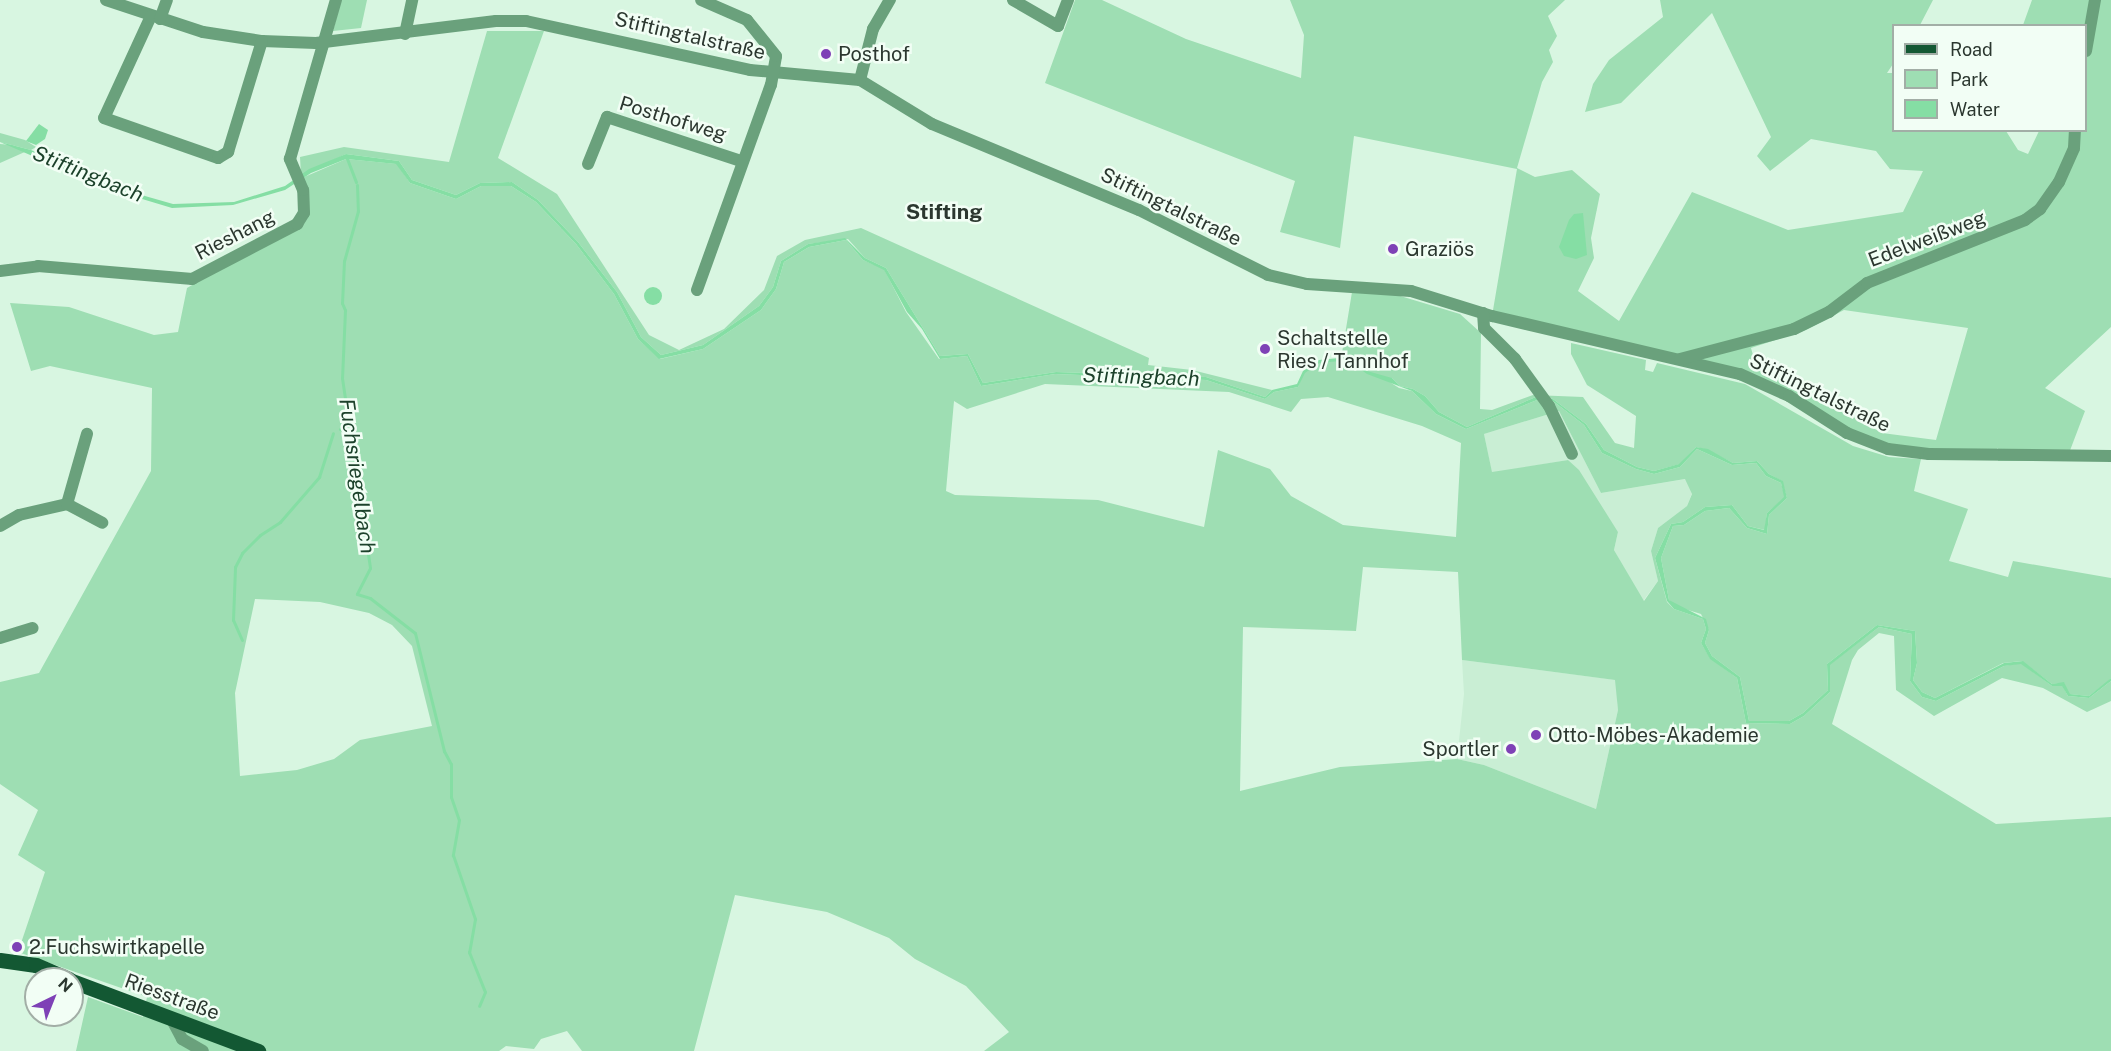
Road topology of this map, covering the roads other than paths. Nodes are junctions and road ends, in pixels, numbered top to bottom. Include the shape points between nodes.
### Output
1 (166, 0) edge
2 (336, 0) edge
3 (412, 0) edge
4 (701, 0) edge
5 (890, 0) edge
6 (1013, 0) edge
7 (1068, 0) edge
8 (2095, 0) edge
9 (110, 1) edge
10 (155, 17) junction
11 (405, 34) junction
12 (262, 41) junction
13 (2087, 41) edge
14 (325, 42) junction
15 (775, 75) junction
16 (860, 80) junction
17 (2075, 132) edge
18 (741, 161) junction
19 (588, 164) dead end
20 (0, 271) edge
21 (697, 290) dead end
22 (1483, 313) junction
23 (1680, 359) junction
24 (87, 434) dead end
25 (1572, 454) dead end
26 (2111, 456) edge
27 (67, 504) junction
28 (102, 523) dead end
29 (0, 526) edge
30 (32, 628) dead end
31 (0, 638) edge
32 (0, 960) edge
33 (41, 967) edge
34 (84, 985) edge
35 (172, 1020) junction
36 (203, 1051) edge
37 (258, 1051) edge

1 - 10 street
2 - 14 street, Rieshang
3 - 11 street
4 - 15 street via 747,20 761,33 776,56
5 - 16 street via 873,29
6 - 7 street via 1058,26
8 - 13 street
9 - 10 street, Stiftingtalstraße
10 - 12 street, Stiftingtalstraße via 203,32
10 - 12 street via 104,118 218,158 228,152
11 - 14 street, Stiftingtalstraße
11 - 15 street, Stiftingtalstraße via 496,21 541,23
12 - 14 street, Stiftingtalstraße
14 - 20 street, Rieshang via 290,159 303,190 304,213 297,224 192,279 38,266
15 - 16 street, Stiftingtalstraße
15 - 18 street, Posthofweg
16 - 22 street, Stiftingtalstraße via 932,124 1139,210 1268,275 1307,284 1393,288
17 - 23 street, Edelweißweg via 2074,148 2059,182 2040,209 2025,220 1867,283 1829,312 1794,329
18 - 19 street, Posthofweg via 607,117
18 - 21 street, Posthofweg
22 - 23 street, Stiftingtalstraße
22 - 25 street via 1484,328 1515,359 1539,392
23 - 26 street, Stiftingtalstraße via 1754,379 1847,433 1888,448 1929,454
24 - 27 street
27 - 28 street
27 - 29 street via 19,515
30 - 31 street
32 - 33 main road, Riesstraße
34 - 35 main road, Riesstraße
35 - 36 street via 182,1039
35 - 37 main road, Riesstraße

